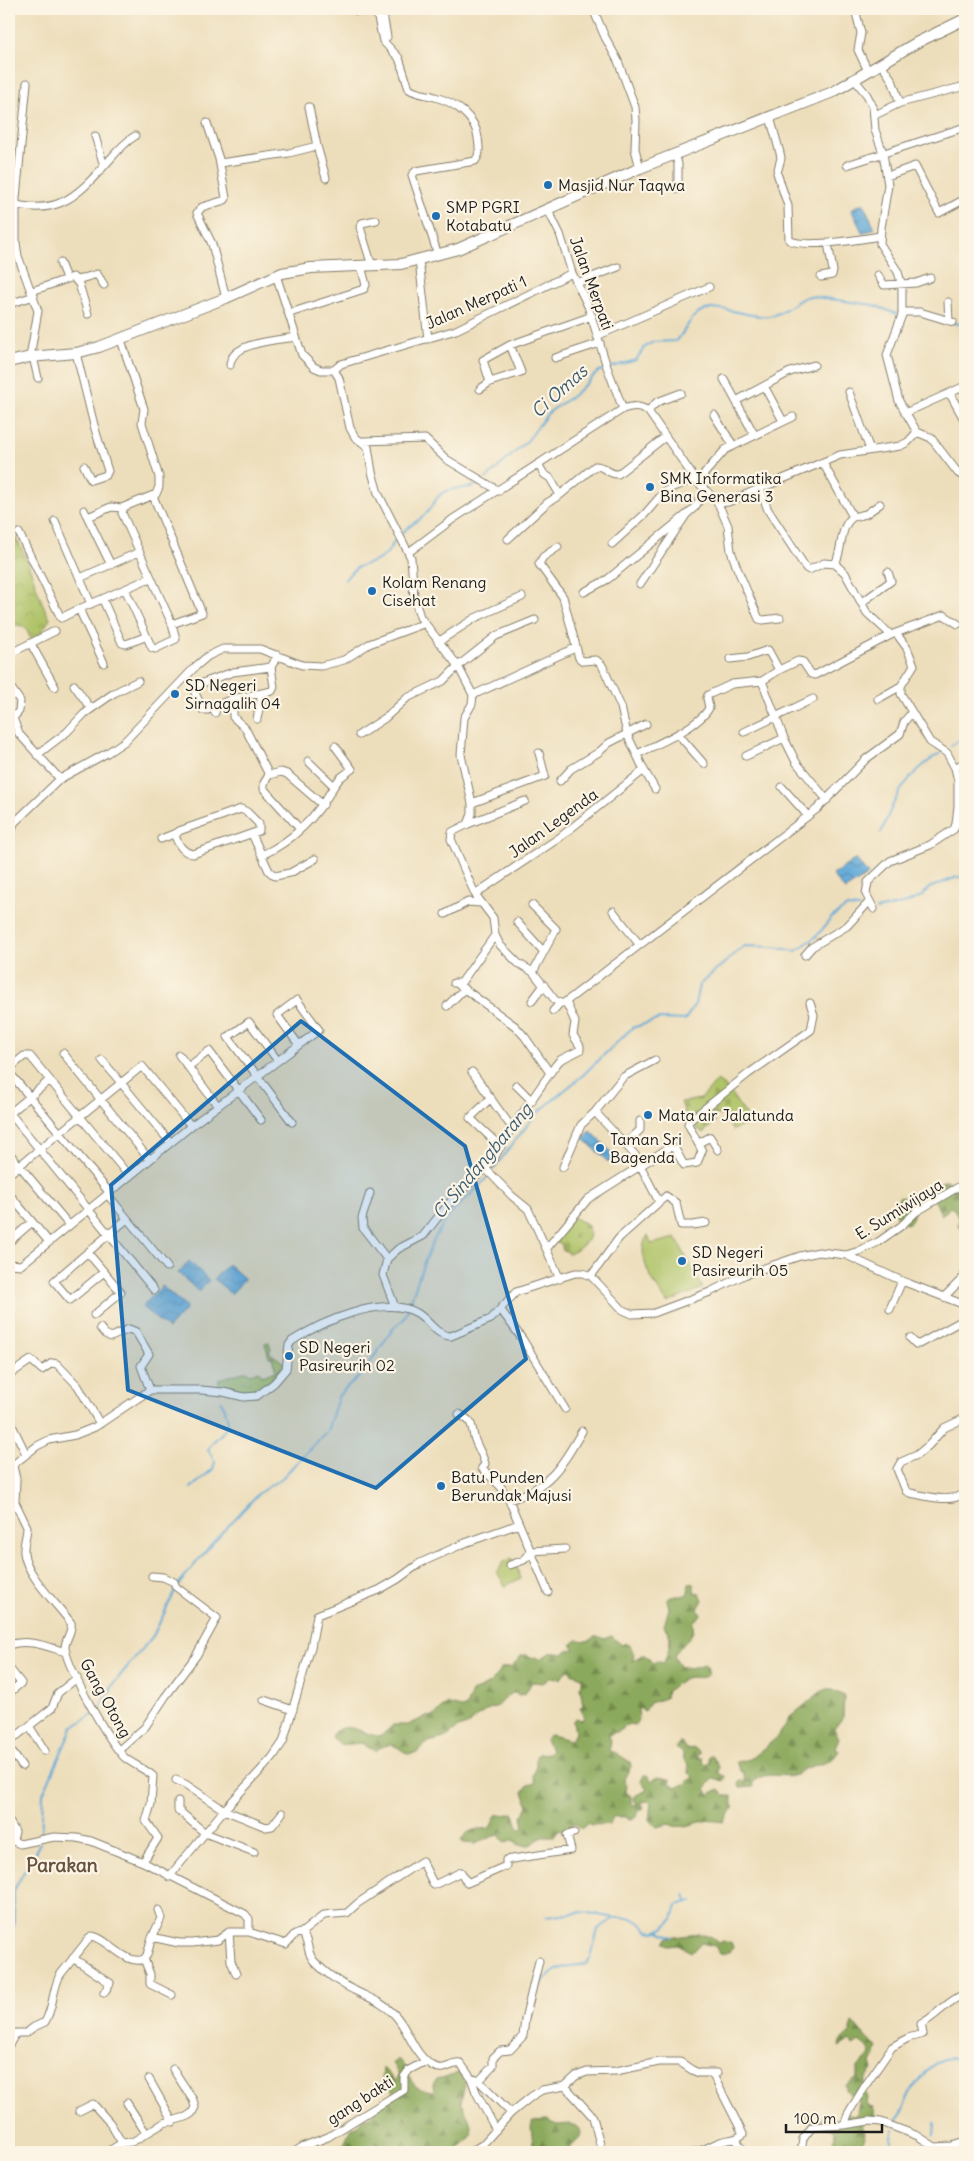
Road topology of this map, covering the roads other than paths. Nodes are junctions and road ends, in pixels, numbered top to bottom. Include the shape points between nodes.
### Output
1 (376, 9) edge
2 (382, 9) edge
3 (594, 9) edge
4 (855, 9) edge
5 (965, 19) edge
6 (386, 37) dead end
7 (881, 64) junction
8 (868, 71) junction
9 (855, 80) junction
10 (27, 83) dead end
11 (965, 86) edge
12 (900, 103) junction
13 (309, 108) dead end
14 (875, 115) junction
15 (770, 117) junction
16 (206, 123) dead end
17 (965, 127) edge
18 (95, 136) dead end
19 (135, 136) dead end
20 (317, 146) junction
21 (883, 153) junction
22 (675, 154) junction
23 (220, 163) junction
24 (847, 165) dead end
25 (104, 166) junction
26 (640, 168) junction
27 (887, 176) junction
28 (326, 178) dead end
29 (678, 189) dead end
30 (965, 199) edge
31 (12, 204) edge
32 (548, 210) junction
33 (376, 220) dead end
34 (880, 236) junction
35 (828, 243) junction
36 (438, 255) junction
37 (419, 260) junction
38 (60, 262) dead end
39 (366, 266) junction
40 (618, 267) dead end
41 (572, 273) junction
42 (276, 275) junction
43 (878, 275) dead end
44 (820, 277) dead end
45 (66, 278) junction
46 (930, 278) dead end
47 (77, 280) junction
48 (577, 283) junction
49 (902, 284) junction
50 (104, 285) dead end
51 (709, 287) dead end
52 (33, 294) junction
53 (226, 298) junction
54 (948, 302) dead end
55 (9, 304) edge
56 (290, 313) junction
57 (88, 314) dead end
58 (902, 314) junction
59 (592, 316) junction
60 (296, 337) junction
61 (428, 339) junction
62 (598, 339) junction
63 (121, 340) junction
64 (510, 345) junction
65 (76, 353) junction
66 (32, 357) junction
67 (555, 358) dead end
68 (9, 362) edge
69 (230, 365) dead end
70 (814, 365) dead end
71 (334, 370) junction
72 (38, 378) dead end
73 (724, 378) dead end
74 (490, 382) junction
75 (764, 386) junction
76 (965, 386) edge
77 (480, 389) dead end
78 (849, 392) dead end
79 (682, 393) dead end
80 (950, 394) junction
81 (736, 401) junction
82 (623, 410) junction
83 (648, 411) junction
84 (904, 413) junction
85 (714, 415) dead end
86 (793, 417) dead end
87 (783, 421) junction
88 (965, 421) edge
89 (917, 432) junction
90 (754, 434) junction
91 (665, 437) junction
92 (366, 444) junction
93 (733, 445) junction
94 (870, 450) junction
95 (823, 463) junction
96 (538, 464) junction
97 (84, 466) dead end
98 (965, 478) edge
99 (696, 481) junction
100 (760, 489) junction
101 (499, 491) junction
102 (705, 491) junction
103 (560, 495) junction
104 (153, 496) junction
105 (718, 503) junction
106 (880, 504) dead end
107 (122, 508) junction
108 (84, 510) dead end
109 (686, 515) junction
110 (88, 517) junction
111 (853, 517) junction
112 (55, 521) dead end
113 (19, 533) dead end
114 (508, 539) dead end
115 (612, 544) dead end
116 (558, 547) dead end
117 (139, 552) junction
118 (409, 552) junction
119 (835, 564) junction
120 (111, 565) junction
121 (888, 572) dead end
122 (80, 578) junction
123 (150, 578) junction
124 (640, 584) dead end
125 (125, 589) junction
126 (584, 592) dead end
127 (522, 597) dead end
128 (103, 600) junction
129 (861, 603) junction
130 (91, 604) junction
131 (79, 609) junction
132 (780, 618) dead end
133 (535, 620) dead end
134 (172, 624) junction
135 (423, 624) junction
136 (958, 624) dead end
137 (55, 631) dead end
138 (893, 634) junction
139 (145, 637) junction
140 (438, 642) junction
141 (31, 644) junction
142 (575, 648) junction
143 (9, 654) edge
144 (278, 655) junction
145 (730, 660) dead end
146 (104, 663) dead end
147 (458, 666) junction
148 (270, 667) junction
149 (779, 670) junction
150 (138, 681) dead end
151 (762, 681) junction
152 (9, 685) edge
153 (74, 685) dead end
154 (55, 686) dead end
155 (901, 686) junction
156 (262, 694) junction
157 (473, 695) junction
158 (233, 699) junction
159 (813, 699) dead end
160 (878, 699) dead end
161 (90, 709) junction
162 (912, 712) junction
163 (776, 716) junction
164 (257, 719) dead end
165 (646, 724) dead end
166 (744, 732) dead end
167 (627, 734) junction
168 (678, 734) junction
169 (358, 735) dead end
170 (784, 738) junction
171 (335, 746) dead end
172 (539, 753) dead end
173 (637, 754) junction
174 (38, 755) junction
175 (746, 756) dead end
176 (308, 761) dead end
177 (965, 762) edge
178 (704, 764) dead end
179 (954, 768) junction
180 (644, 770) junction
181 (270, 775) junction
182 (60, 779) junction
183 (560, 781) dead end
184 (334, 786) junction
185 (782, 787) dead end
186 (655, 789) dead end
187 (827, 800) junction
188 (525, 801) dead end
189 (472, 803) junction
190 (323, 805) junction
191 (808, 816) junction
192 (468, 824) junction
193 (300, 829) junction
194 (176, 834) junction
195 (252, 834) junction
196 (161, 839) dead end
197 (9, 840) edge
198 (262, 856) junction
199 (315, 859) dead end
200 (475, 894) junction
201 (481, 903) junction
202 (867, 904) junction
203 (532, 905) dead end
204 (874, 909) dead end
205 (613, 912) dead end
206 (445, 914) dead end
207 (517, 922) dead end
208 (495, 935) junction
209 (639, 944) junction
210 (544, 952) junction
211 (805, 955) dead end
212 (533, 972) junction
213 (544, 985) junction
214 (459, 986) junction
215 (532, 1001) dead end
216 (563, 1002) junction
217 (810, 1004) dead end
218 (447, 1006) dead end
219 (553, 1011) dead end
220 (299, 1045) junction
221 (62, 1053) dead end
222 (179, 1055) dead end
223 (102, 1060) dead end
224 (655, 1060) dead end
225 (278, 1061) junction
226 (188, 1067) junction
227 (472, 1072) dead end
228 (550, 1073) junction
229 (258, 1076) junction
230 (50, 1080) junction
231 (121, 1083) junction
232 (516, 1085) dead end
233 (239, 1090) junction
234 (30, 1096) junction
235 (491, 1098) junction
236 (101, 1100) junction
237 (532, 1100) junction
238 (218, 1106) junction
239 (595, 1112) junction
240 (9, 1113) edge
241 (80, 1116) junction
242 (261, 1120) dead end
243 (640, 1121) dead end
244 (292, 1122) dead end
245 (191, 1126) junction
246 (512, 1127) junction
247 (61, 1132) junction
248 (170, 1142) junction
249 (699, 1143) junction
250 (625, 1144) junction
251 (501, 1147) junction
252 (39, 1149) junction
253 (718, 1150) dead end
254 (9, 1152) edge
255 (149, 1159) junction
256 (20, 1166) junction
257 (563, 1167) dead end
258 (641, 1167) junction
259 (488, 1171) junction
260 (9, 1174) edge
261 (129, 1176) junction
262 (965, 1184) edge
263 (370, 1192) dead end
264 (108, 1193) junction
265 (9, 1194) edge
266 (659, 1202) junction
267 (16, 1203) junction
268 (9, 1209) edge
269 (88, 1209) junction
270 (127, 1219) junction
271 (32, 1222) junction
272 (706, 1223) dead end
273 (69, 1225) junction
274 (108, 1236) junction
275 (9, 1242) edge
276 (49, 1242) junction
277 (547, 1248) junction
278 (88, 1252) junction
279 (846, 1255) junction
280 (387, 1259) junction
281 (9, 1264) edge
282 (167, 1267) dead end
283 (965, 1269) edge
284 (104, 1272) junction
285 (559, 1274) junction
286 (590, 1276) junction
287 (902, 1281) junction
288 (154, 1290) dead end
289 (944, 1297) junction
290 (965, 1305) edge
291 (397, 1307) junction
292 (890, 1309) dead end
293 (501, 1310) junction
294 (94, 1315) dead end
295 (965, 1319) edge
296 (100, 1328) dead end
297 (910, 1338) dead end
298 (9, 1375) edge
299 (150, 1390) junction
300 (565, 1409) dead end
301 (459, 1414) dead end
302 (965, 1418) edge
303 (9, 1419) edge
304 (100, 1424) junction
305 (582, 1431) dead end
306 (26, 1454) junction
307 (11, 1467) edge
308 (964, 1493) dead end
309 (509, 1500) junction
310 (519, 1524) junction
311 (565, 1549) dead end
312 (530, 1552) junction
313 (510, 1565) dead end
314 (152, 1576) dead end
315 (548, 1592) dead end
316 (9, 1645) edge
317 (66, 1652) junction
318 (9, 1668) edge
319 (78, 1678) junction
320 (9, 1693) edge
321 (264, 1700) dead end
322 (293, 1710) junction
323 (29, 1726) junction
324 (9, 1742) edge
325 (9, 1748) edge
326 (119, 1750) junction
327 (45, 1751) dead end
328 (22, 1766) dead end
329 (176, 1780) dead end
330 (178, 1801) dead end
331 (224, 1810) junction
332 (282, 1814) dead end
333 (9, 1821) edge
334 (205, 1833) junction
335 (574, 1833) dead end
336 (11, 1840) edge
337 (254, 1852) dead end
338 (143, 1862) junction
339 (170, 1877) junction
340 (158, 1910) dead end
341 (230, 1932) junction
342 (249, 1932) junction
343 (302, 1933) junction
344 (151, 1940) junction
345 (73, 1958) junction
346 (144, 1959) junction
347 (539, 1961) dead end
348 (236, 1974) dead end
349 (104, 1993) dead end
350 (965, 1994) edge
351 (172, 1995) dead end
352 (9, 2045) edge
353 (426, 2061) junction
354 (173, 2069) dead end
355 (149, 2079) dead end
356 (475, 2079) junction
357 (565, 2086) junction
358 (127, 2103) dead end
359 (79, 2111) dead end
360 (511, 2113) junction
361 (173, 2122) junction
362 (844, 2126) junction
363 (496, 2130) junction
364 (146, 2133) junction
365 (736, 2139) junction
366 (965, 2142) edge
367 (122, 2143) junction
368 (107, 2152) edge
369 (294, 2152) edge
370 (470, 2152) edge
371 (602, 2152) edge
372 (694, 2152) edge
373 (744, 2152) edge
374 (801, 2152) edge

1 - 36 street via 383,41 399,58 409,89 455,106 469,118 478,134 479,154 475,161 416,171 412,175
2 - 6 street
3 - 26 street via 632,98 636,120 635,150
4 - 8 street via 861,33 858,50
5 - 7 main road
7 - 8 main road
7 - 12 street via 892,80
8 - 9 main road
9 - 14 street via 870,99
9 - 15 main road
10 - 31 street
11 - 12 street
12 - 14 street
13 - 20 street
14 - 21 street via 875,130
15 - 22 main road
15 - 35 street via 780,153 777,173 788,206 789,240
16 - 23 street
17 - 21 street
18 - 25 street
19 - 25 street via 123,144
20 - 23 street
20 - 28 street
21 - 24 street
21 - 27 street
22 - 26 main road
22 - 29 street
23 - 53 street via 226,199 202,207 197,213 214,249
25 - 31 street via 73,196 54,206 36,208
26 - 32 main road
27 - 30 street via 915,166 939,213
27 - 34 street
31 - 52 street via 17,250
32 - 36 main road via 470,245
32 - 41 street, Jalan Merpati via 560,234
33 - 39 street via 362,223 360,227
34 - 35 street
34 - 49 street via 882,247
35 - 44 street via 833,272
36 - 37 main road
37 - 39 main road
37 - 61 street
38 - 45 street
39 - 42 main road via 310,268
39 - 56 street via 364,289
40 - 48 street
41 - 48 street, Jalan Merpati
41 - 61 street, Jalan Merpati 1 via 463,326
42 - 53 main road
42 - 56 street
43 - 49 street via 884,285
45 - 47 street
45 - 52 street
46 - 49 street
47 - 50 street via 97,274
47 - 57 street
48 - 59 street, Jalan Merpati
49 - 58 street
51 - 62 street
52 - 55 street
52 - 66 street via 38,316
53 - 63 main road
54 - 58 street via 951,322 920,312
56 - 60 street
58 - 84 street via 887,355
59 - 62 street, Jalan Merpati
59 - 64 street
60 - 69 street via 242,348 232,355
60 - 71 street via 302,356 310,364 322,370
61 - 71 street, Jalan Merpati 1 via 341,364
62 - 67 street
62 - 82 street, Jalan Merpati
63 - 65 main road
63 - 104 street via 144,409 142,422 159,477 158,490
64 - 74 street via 482,360
64 - 74 street via 521,372
65 - 66 main road
65 - 97 street via 108,472 91,480
66 - 68 main road
66 - 72 street
70 - 75 street via 790,372
71 - 92 street via 339,378 350,428 355,437
73 - 81 street
74 - 77 street
75 - 81 street
75 - 87 street
76 - 80 street
78 - 94 street
79 - 83 street via 657,402
80 - 84 street
80 - 88 street
81 - 90 street
82 - 83 street via 638,406
82 - 96 street
83 - 91 street
84 - 89 street
85 - 93 street
86 - 87 street
87 - 90 street
89 - 94 street via 900,446
89 - 98 street via 931,438
90 - 93 street
91 - 99 street
91 - 103 street via 620,472 614,474 595,466
92 - 101 street via 424,439 446,459
92 - 118 street via 378,493
93 - 99 street
94 - 95 street via 840,455
95 - 100 street
95 - 111 street
96 - 101 street
96 - 103 street
99 - 102 street
99 - 115 street via 673,486 664,492
100 - 105 street
100 - 119 street via 768,510 807,569 824,563
101 - 118 street via 453,519
102 - 105 street
102 - 109 street
103 - 114 street
104 - 107 street
104 - 134 street via 202,613
105 - 132 street via 728,526 731,551 758,617 763,620
106 - 111 street via 866,514
107 - 110 street via 112,507
107 - 117 street
108 - 110 street
109 - 124 street
109 - 126 street via 608,579
110 - 120 street
111 - 119 street via 845,525
112 - 122 street
113 - 131 street via 61,618
116 - 142 street via 543,557 539,564 563,597
117 - 120 street
117 - 123 street
118 - 135 street via 415,604
119 - 129 street via 845,573
120 - 122 street
121 - 129 street via 891,581
122 - 130 street
123 - 125 street
123 - 134 street
125 - 128 street
125 - 139 street
127 - 140 street via 475,618
128 - 130 street
128 - 139 street via 122,643
129 - 138 street via 871,618
130 - 131 street
131 - 146 street
133 - 147 street via 496,636
134 - 139 street via 174,640 153,649
135 - 140 street
135 - 144 street via 369,644 332,664 308,666
136 - 138 street via 944,615
137 - 141 street
138 - 149 street via 815,675 801,661
138 - 155 street via 907,648 914,662
140 - 147 street
141 - 143 street
141 - 154 street
142 - 157 street
142 - 167 street via 580,659 596,660 602,664 621,706
144 - 148 street
144 - 182 street via 260,649 232,649 208,656 125,741
145 - 149 street via 768,650
147 - 157 street
147 - 169 street via 443,681 407,698 385,718
148 - 156 street via 274,687 271,692
148 - 158 street via 232,672 197,685 195,693 203,710 216,709
149 - 151 street
150 - 161 street
151 - 163 street
151 - 168 street via 732,684 708,694 708,711
152 - 174 street via 20,701 19,711 13,718 15,725
153 - 161 street
155 - 160 street
155 - 162 street via 901,694
156 - 158 street
156 - 164 street
157 - 189 street via 464,718 461,755
158 - 181 street via 233,717 245,728
159 - 163 street
161 - 174 street
162 - 179 street via 930,742 947,753
162 - 187 street via 900,734 866,759
163 - 166 street
163 - 170 street
165 - 167 street
167 - 173 street
167 - 183 street via 571,769
168 - 173 street
168 - 178 street
170 - 175 street
170 - 187 street via 800,768
171 - 184 street via 352,768
172 - 189 street via 545,776
173 - 180 street
174 - 182 street
176 - 184 street
177 - 179 street
179 - 202 street via 958,781 954,829 930,845 890,861 866,886
180 - 186 street
180 - 200 street, Jalan Legenda via 559,838
181 - 190 street via 287,774
181 - 193 street via 264,788
182 - 197 street via 13,825
184 - 190 street
185 - 191 street
187 - 191 street
188 - 192 street
189 - 192 street
190 - 193 street
191 - 209 street
192 - 200 street via 454,830 451,836
193 - 198 street via 282,845
194 - 195 street via 183,850 193,854
194 - 195 street via 241,809 260,826 259,831
194 - 196 street
195 - 198 street
198 - 199 street via 275,876 297,870
200 - 201 street
201 - 206 street via 468,902
201 - 208 street via 493,918
202 - 204 street
202 - 211 street via 847,926 812,947
203 - 210 street via 556,929
205 - 209 street
207 - 210 street
208 - 212 street via 508,954
208 - 214 street
209 - 216 street
210 - 212 street
212 - 213 street
213 - 215 street
213 - 216 street via 555,1000
214 - 218 street
214 - 228 street via 520,1031
216 - 219 street
216 - 228 street via 575,1022 572,1035 580,1048 560,1060
217 - 249 street via 814,1015 811,1030 689,1121
220 - 220 street via 277,1015 297,1000 319,1030
220 - 225 street
221 - 236 street
222 - 226 street
223 - 231 street
224 - 239 street via 624,1077
225 - 229 street
225 - 229 street via 249,1022 228,1037
226 - 233 street via 209,1051
226 - 238 street
227 - 235 street
228 - 237 street
229 - 233 street
229 - 244 street
230 - 234 street
230 - 234 street via 30,1056 24,1056 9,1071
230 - 241 street
231 - 236 street
231 - 245 street via 142,1066
231 - 248 street
232 - 237 street
233 - 238 street
233 - 242 street
234 - 240 street
234 - 247 street
235 - 246 street
235 - 251 street via 470,1118
236 - 241 street
236 - 255 street
237 - 246 street
238 - 245 street
239 - 250 street
239 - 257 street via 580,1127
240 - 252 street
241 - 247 street
241 - 261 street
243 - 250 street via 640,1130
245 - 248 street
246 - 251 street
247 - 252 street
247 - 264 street
248 - 255 street
249 - 253 street via 710,1137
249 - 258 street via 702,1151 697,1163 684,1166 672,1147
250 - 258 street
251 - 259 street
252 - 256 street
252 - 269 street
254 - 256 street
255 - 261 street
256 - 260 street
256 - 273 street
258 - 266 street
258 - 277 street via 588,1199
259 - 277 street via 528,1209
259 - 280 street via 451,1201 423,1236 398,1249
261 - 264 street
262 - 279 street, E. Sumiwijaya via 916,1212 878,1242
263 - 280 street via 362,1218 363,1228
264 - 269 street
264 - 270 street
265 - 267 street
266 - 272 street via 666,1196 676,1203 681,1224
266 - 286 street via 619,1238
267 - 268 street
267 - 271 street
269 - 273 street
269 - 274 street
270 - 274 street
270 - 282 street
271 - 275 street
271 - 276 street
273 - 276 street
274 - 278 street
274 - 288 street
276 - 281 street via 21,1265
277 - 285 street
278 - 284 street
278 - 284 street via 54,1281 70,1300
279 - 286 street, E. Sumiwijaya via 819,1252 800,1256 744,1275 681,1304 646,1314 632,1314 624,1310
279 - 287 street, E. Sumiwijaya
280 - 291 street via 383,1275
283 - 289 street via 964,1277
284 - 294 street via 121,1292
285 - 286 street via 584,1273
285 - 293 street via 516,1292
287 - 289 street, E. Sumiwijaya
287 - 292 street
289 - 290 street, E. Sumiwijaya
291 - 293 street via 419,1314 440,1333 452,1336 486,1322
291 - 299 street via 350,1314 304,1333 289,1345 287,1365 281,1375 257,1396 202,1390
293 - 300 street
295 - 297 street via 919,1344
296 - 299 street via 110,1337 129,1329 136,1332 149,1354 141,1366
298 - 304 street via 31,1360 42,1370 52,1363 57,1364 78,1386
299 - 304 street
301 - 309 street via 474,1428 474,1438 485,1464 482,1468
302 - 308 street via 944,1428 929,1446 901,1462 897,1469 910,1493 945,1498
303 - 306 street
304 - 306 street via 74,1435 43,1442
305 - 309 street via 545,1484
306 - 307 street
307 - 317 street, Gang Otong via 16,1479 15,1502 27,1527 25,1557 48,1598 71,1624
309 - 310 street
310 - 312 street
310 - 322 street via 420,1563 379,1590 319,1613 315,1618 311,1647
311 - 312 street
312 - 313 street via 524,1560
312 - 315 street
314 - 326 street via 174,1582 176,1587 217,1618 190,1666 145,1727
316 - 317 street via 32,1642
317 - 319 street, Gang Otong
318 - 320 street via 21,1683
319 - 323 street via 58,1693 52,1708
319 - 326 street, Gang Otong
321 - 322 street
322 - 331 street via 278,1750
323 - 324 street
323 - 327 street
325 - 328 street
326 - 338 street, Gang Otong via 150,1774 153,1780 146,1821 158,1841
329 - 331 street
330 - 334 street via 178,1810
331 - 332 street via 266,1827 272,1826
331 - 334 street
333 - 336 street via 15,1832
334 - 337 street
334 - 339 street
335 - 343 street via 567,1835 571,1850 506,1860 506,1866 467,1883 460,1872 434,1885 422,1861 347,1913 324,1915
336 - 338 street via 20,1844 54,1837 77,1838
338 - 339 street
339 - 342 street via 246,1914
340 - 344 street via 160,1918
341 - 342 street
341 - 344 street via 218,1940 192,1943
341 - 348 street via 231,1961
342 - 343 street via 288,1944 297,1933
343 - 353 street via 314,1962 386,2008 398,2019
344 - 346 street
345 - 346 street via 91,1936 96,1936 119,1953 138,1961
345 - 349 street via 110,1983
345 - 352 street via 56,1982 45,2022 26,2033 16,2033
346 - 351 street via 150,1984
347 - 356 street via 524,2019 523,2036 510,2050 500,2051 493,2058 493,2066
350 - 362 street via 921,2024 923,2034 892,2047 849,2112
353 - 356 street via 438,2069 462,2064
353 - 369 street, gang bakti via 409,2070 404,2077 404,2090 398,2096 364,2113 328,2137
354 - 361 street via 195,2107 192,2113
355 - 361 street
356 - 360 street
356 - 363 street via 476,2092
357 - 360 street via 542,2090
357 - 365 street via 576,2076 587,2072 680,2062 699,2073 714,2073 743,2134
357 - 371 street via 592,2117
358 - 364 street
359 - 367 street via 95,2104
360 - 363 street
361 - 364 street
362 - 366 street via 881,2122 918,2136 935,2147
362 - 374 street via 812,2126 803,2139
363 - 370 street via 482,2146
364 - 367 street via 132,2142
365 - 372 street
365 - 373 street
367 - 368 street

